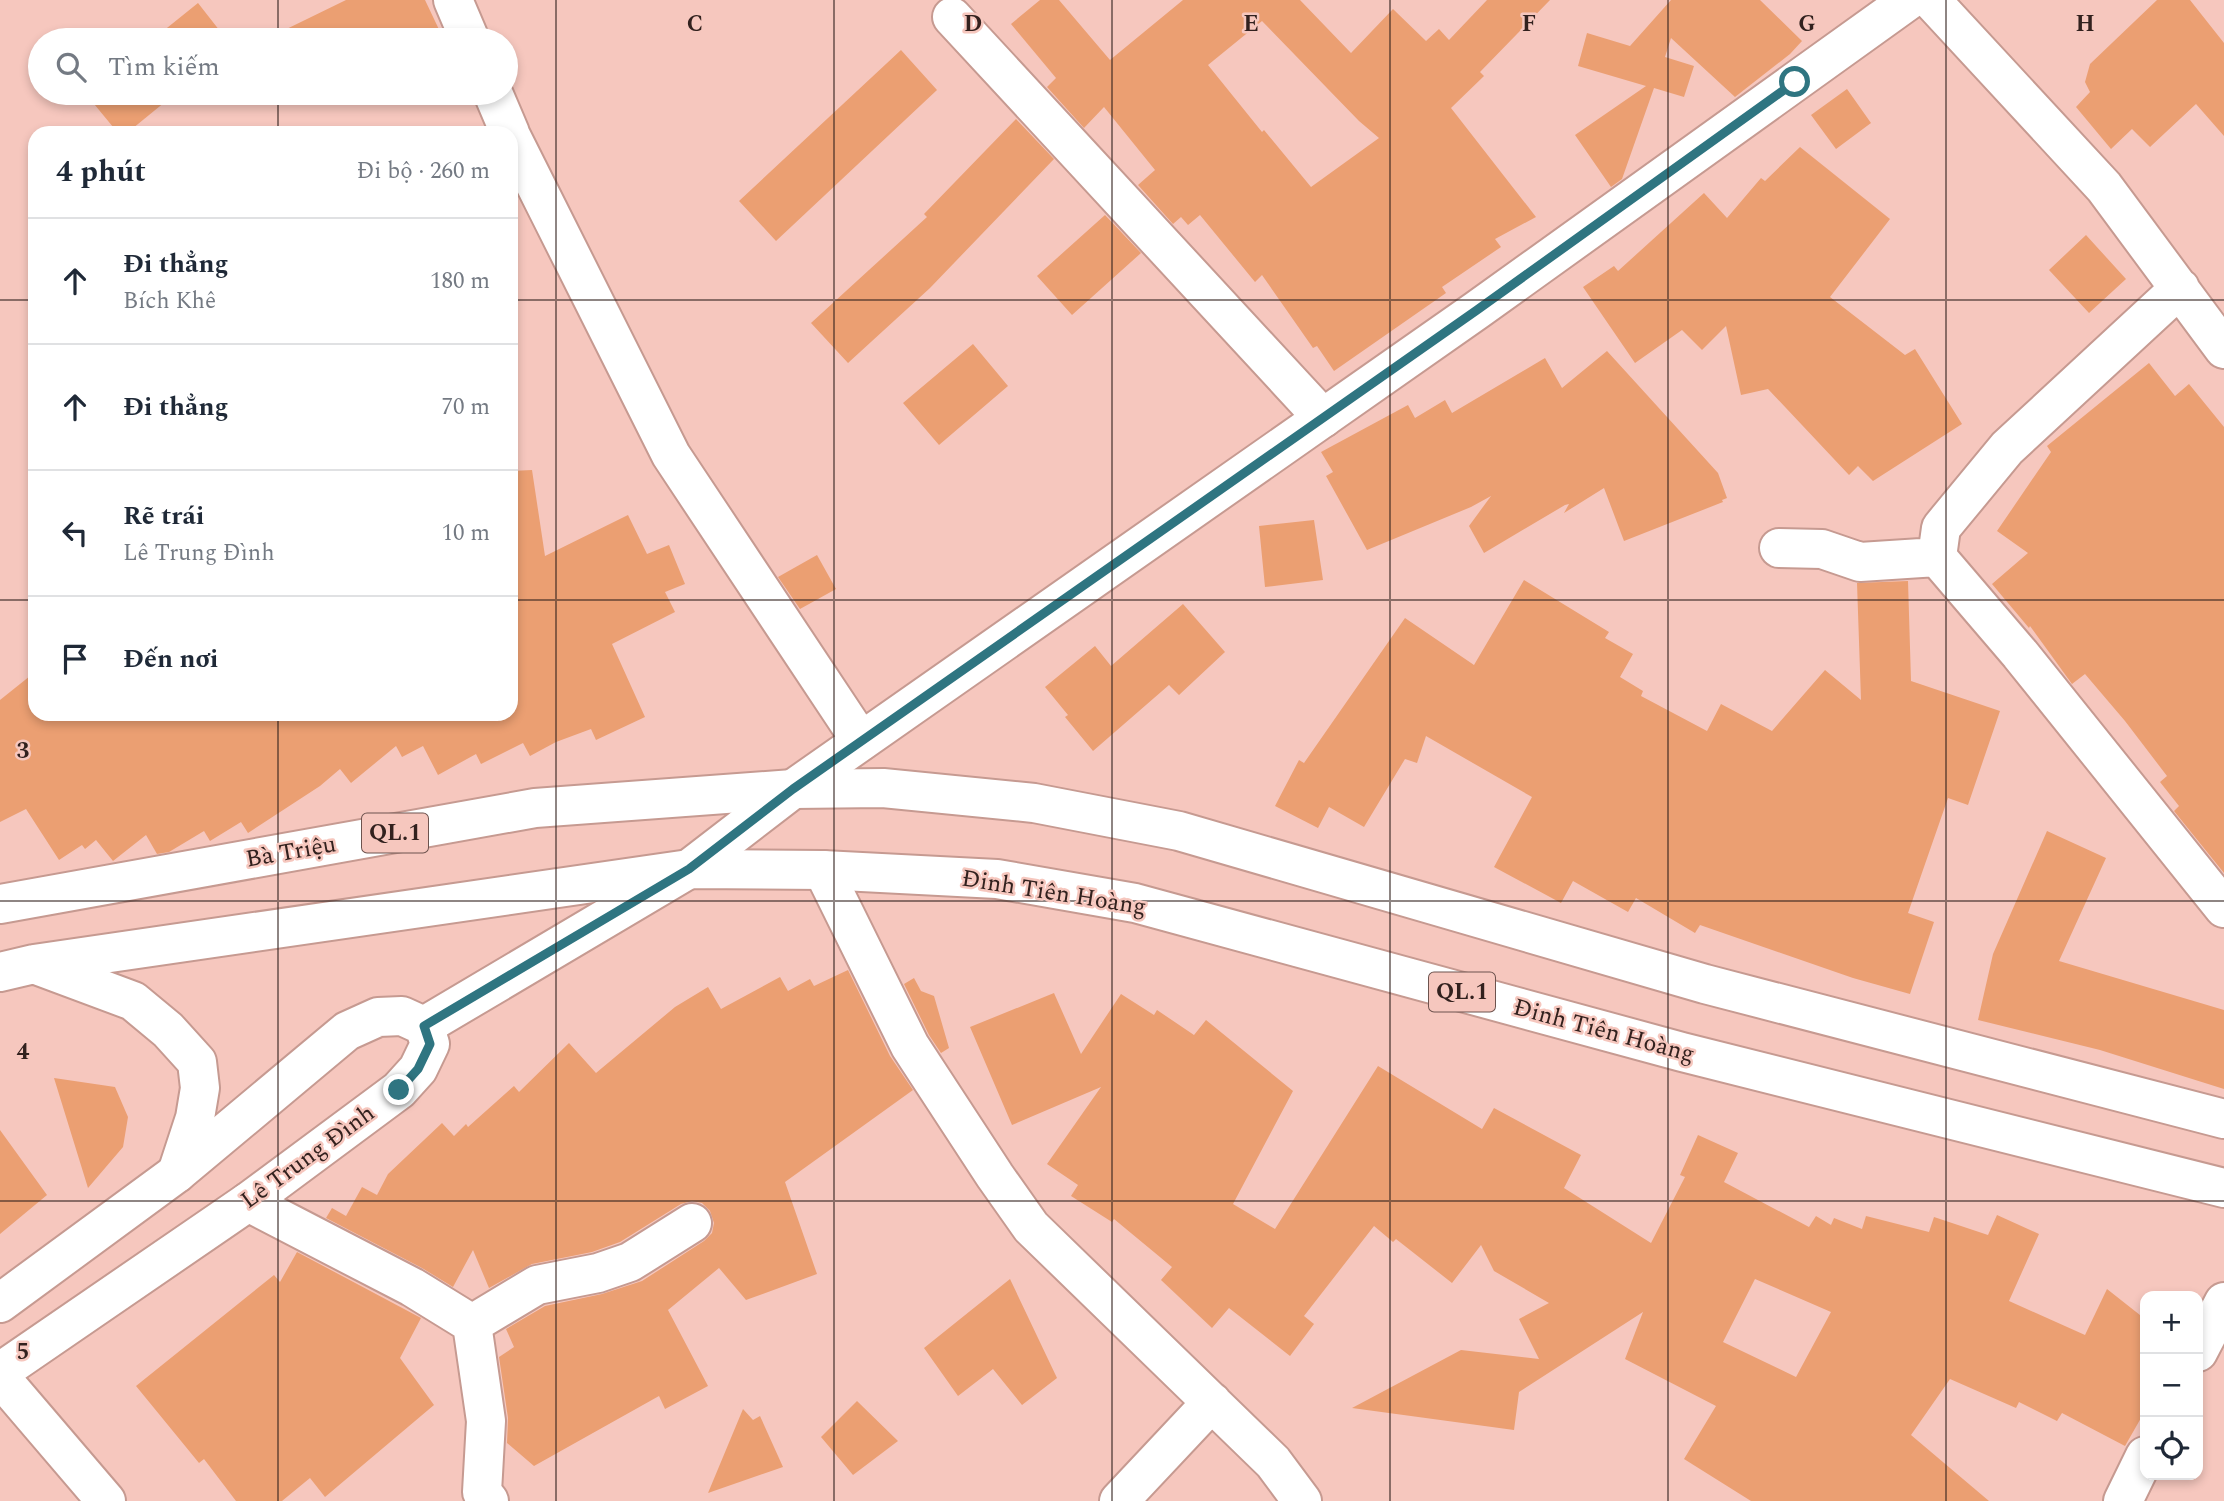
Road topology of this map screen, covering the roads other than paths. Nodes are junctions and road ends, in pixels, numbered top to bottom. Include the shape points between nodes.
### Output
1 (453, 0) edge
2 (1909, 0) edge
3 (1931, 0) edge
4 (952, 17) dead end
5 (465, 28) edge
6 (497, 105) edge
7 (506, 126) edge
8 (518, 151) edge
9 (2180, 288) junction
10 (2224, 349) edge
11 (1323, 418) junction
12 (1779, 548) dead end
13 (1937, 557) junction
14 (861, 741) junction
15 (793, 789) junction
16 (689, 869) junction
17 (823, 870) junction
18 (0, 904) edge
19 (2224, 908) edge
20 (17, 968) edge
21 (424, 1026) junction
22 (2224, 1119) edge
23 (177, 1173) junction
24 (2224, 1188) edge
25 (248, 1202) junction
26 (692, 1223) dead end
27 (2224, 1302) edge
28 (0, 1303) edge
29 (472, 1324) junction
30 (2203, 1342) edge
31 (0, 1374) edge
32 (1213, 1402) junction
33 (2140, 1466) edge
34 (106, 1501) edge
35 (489, 1501) edge
36 (1119, 1501) edge
37 (1302, 1501) edge
38 (2123, 1501) edge

1 - 5 main road
2 - 11 main road
3 - 9 main road via 2104,187
4 - 11 main road
6 - 7 main road
8 - 14 main road via 671,455
9 - 10 main road
9 - 13 main road via 2007,448 1941,528
11 - 14 main road
12 - 13 main road via 1822,549 1860,562
13 - 19 main road via 2021,654
14 - 15 main road
15 - 16 main road
15 - 18 main road, Bà Triệu / QL.1 via 535,808
15 - 22 main road, QL.1 via 883,788 1034,803 1180,831 1705,984
16 - 17 main road, Đinh Tiên Hoàng / QL.1
16 - 20 main road, QL.1
16 - 21 main road
17 - 24 main road, Đinh Tiên Hoàng / QL.1 via 997,879 1135,903 1682,1052
17 - 32 main road via 911,1046 1031,1227
20 - 23 main road via 133,1001 197,1062 200,1088 195,1118
21 - 23 main road via 402,1016 378,1017 347,1031
21 - 25 main road, Lê Trung Đình via 430,1044 418,1069 399,1090
23 - 28 main road
25 - 29 main road via 412,1287
25 - 31 main road, Lê Trung Đình
26 - 29 main road via 630,1262 537,1284
27 - 30 main road
29 - 35 main road via 486,1421 482,1492
31 - 34 main road
32 - 36 main road
32 - 37 main road via 1273,1462
33 - 38 main road

